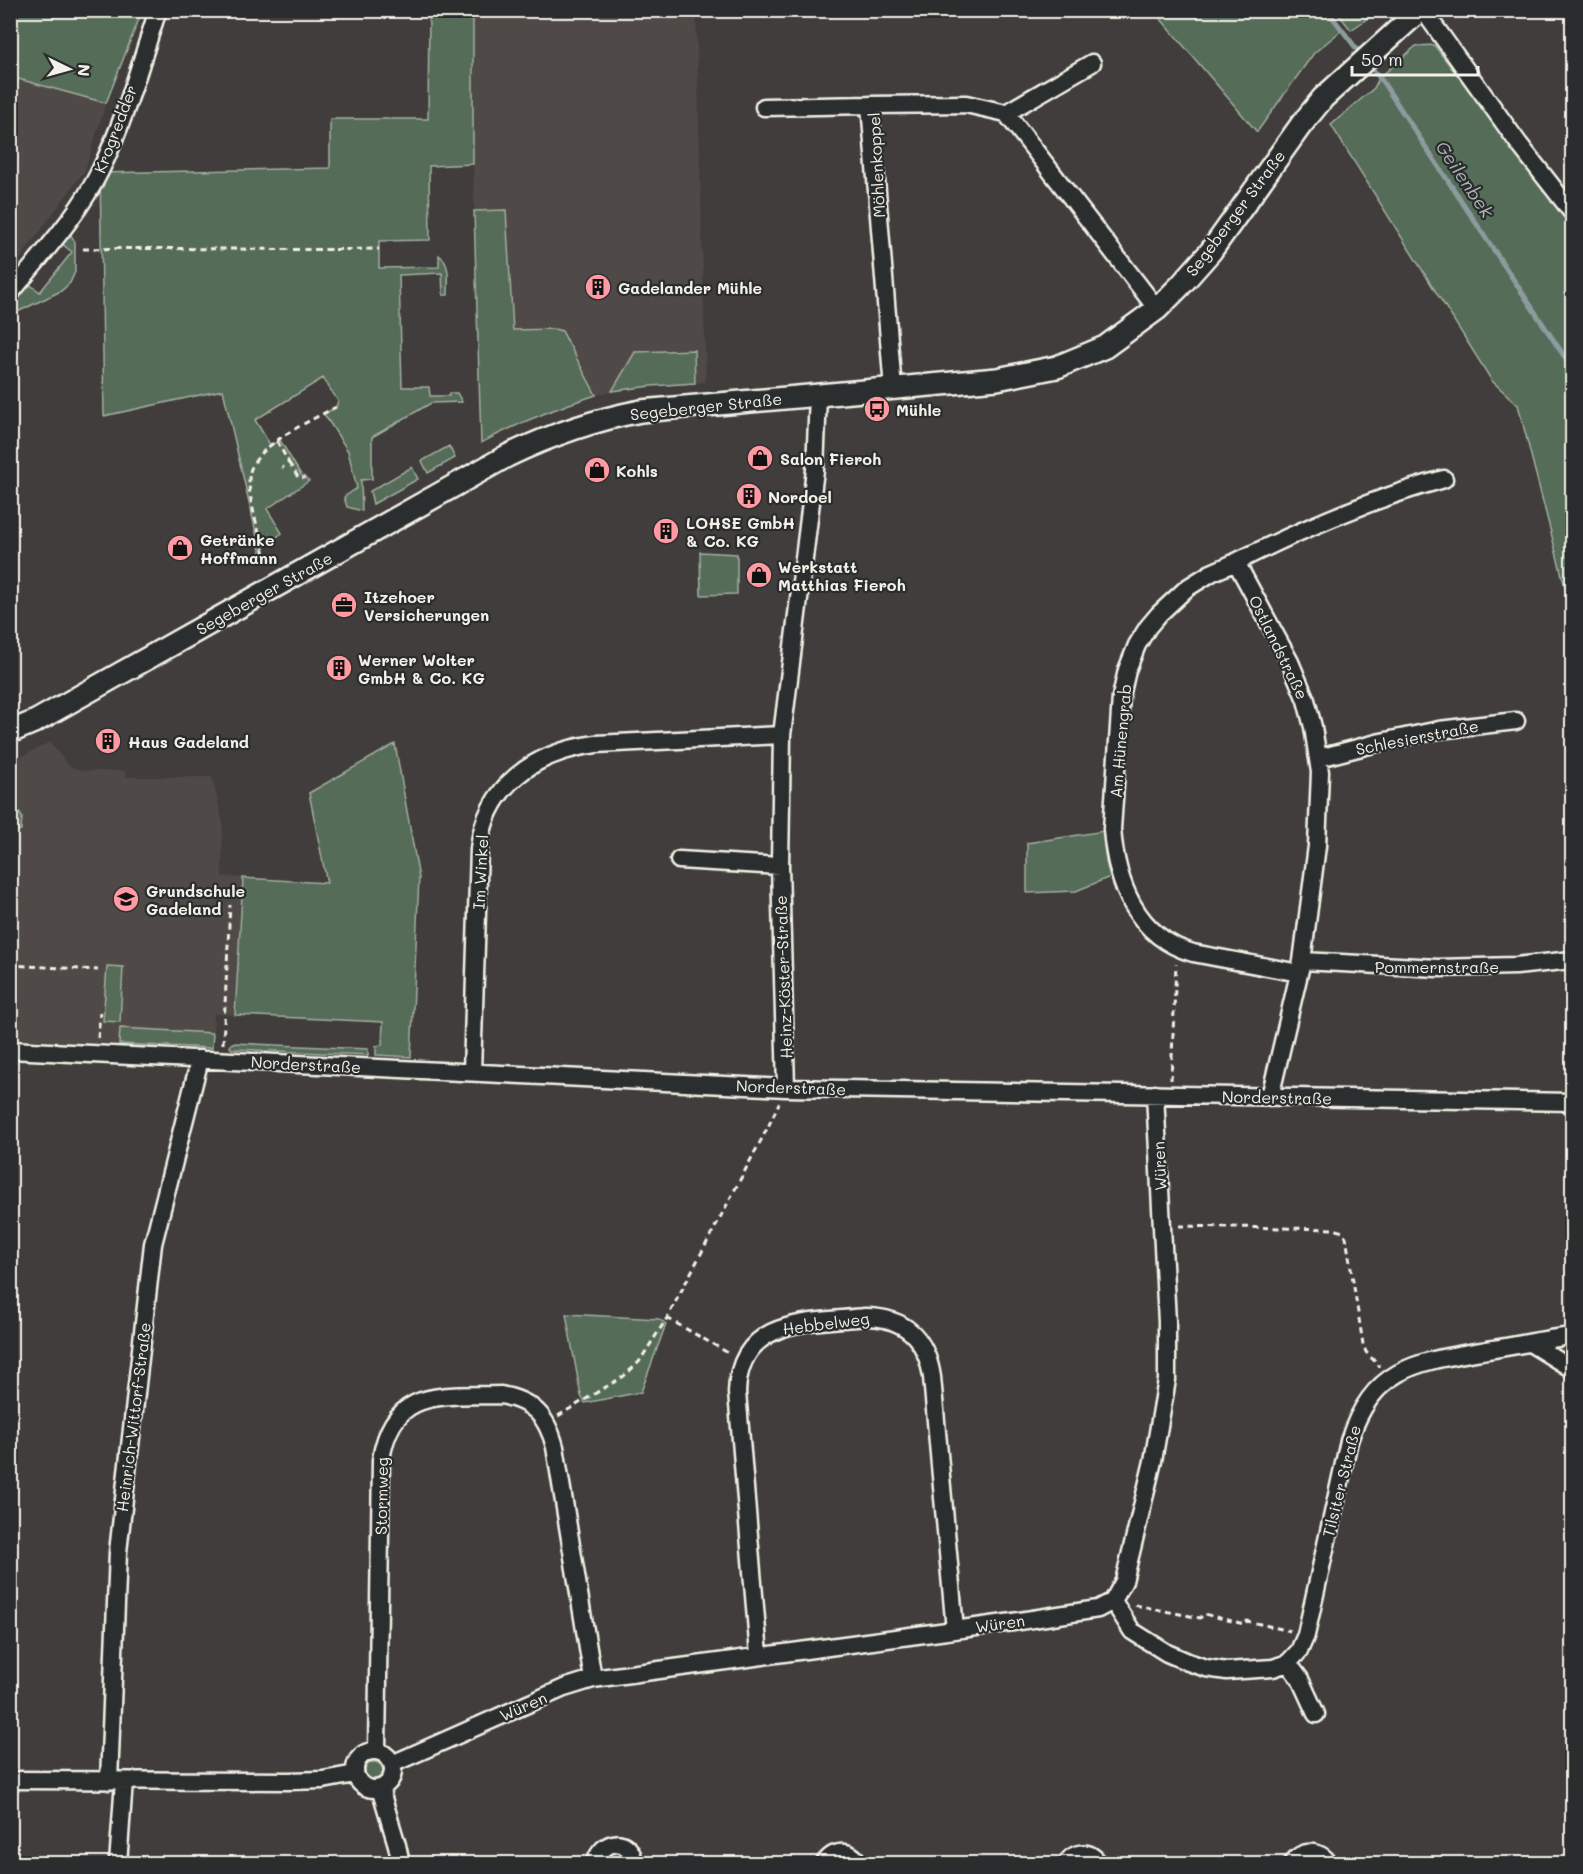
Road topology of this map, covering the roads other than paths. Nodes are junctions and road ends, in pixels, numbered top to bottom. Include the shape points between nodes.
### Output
1 (158, 10) edge
2 (1422, 10) edge
3 (1092, 63) dead end
4 (870, 105) junction
5 (764, 107) dead end
6 (1006, 113) junction
7 (1572, 212) edge
8 (10, 294) edge
9 (1157, 309) junction
10 (893, 389) junction
11 (818, 395) junction
12 (1444, 479) dead end
13 (1236, 562) junction
14 (1516, 721) dead end
15 (10, 732) edge
16 (782, 735) junction
17 (1319, 758) junction
18 (679, 860) dead end
19 (780, 866) junction
20 (1572, 960) edge
21 (1300, 967) junction
22 (10, 1050) edge
23 (200, 1059) junction
24 (472, 1072) junction
25 (786, 1088) junction
26 (1163, 1095) junction
27 (1270, 1097) junction
28 (1572, 1102) edge
29 (1572, 1336) edge
30 (1530, 1343) junction
31 (1572, 1369) edge
32 (1113, 1601) junction
33 (955, 1630) junction
34 (759, 1655) junction
35 (1288, 1663) junction
36 (593, 1678) junction
37 (1316, 1714) dead end
38 (378, 1751) junction
39 (392, 1764) junction
40 (355, 1774) junction
41 (10, 1780) edge
42 (116, 1781) junction
43 (380, 1788) junction
44 (118, 1863) edge
45 (401, 1863) edge
46 (595, 1863) edge
47 (634, 1863) edge
48 (824, 1863) edge
49 (859, 1863) edge
50 (1066, 1863) edge
51 (1098, 1863) edge
52 (1293, 1863) edge
53 (1329, 1863) edge

1 - 8 street, Krogredder via 116,136 99,173 77,209
2 - 7 street
2 - 9 main road, Segeberger Straße via 1323,98 1211,251
3 - 6 street
4 - 5 street
4 - 6 street, Möhlenkoppel via 966,104
4 - 10 street, Möhlenkoppel
6 - 9 street
9 - 10 main road, Segeberger Straße via 1106,347 1057,367 997,379
10 - 11 main road, Segeberger Straße
11 - 15 main road, Segeberger Straße via 640,411 607,417 535,443
11 - 16 street, Heinz-Köster-Straße via 815,470
12 - 13 street via 1337,514
13 - 17 street, Ostlandstraße via 1294,671 1306,700
13 - 21 street, Am Hünengrab via 1187,588 1159,614 1137,645 1127,670 1120,697 1112,829 1117,867 1138,914 1176,947 1194,953
14 - 17 street, Schlesierstraße via 1439,730
16 - 19 street, Heinz-Köster-Straße
16 - 24 street, Im Winkel via 570,748 533,765 509,783 486,816 481,832
17 - 21 street, Ostlandstraße via 1320,818
18 - 19 street
19 - 25 street, Heinz-Köster-Straße
20 - 21 street, Pommernstraße via 1516,966
21 - 27 street, Ostlandstraße
22 - 23 street, Norderstraße
23 - 24 street, Norderstraße
23 - 42 street, Heinrich-Wittorf-Straße via 153,1244 118,1552
24 - 25 street, Norderstraße
25 - 26 street, Norderstraße
26 - 27 street, Norderstraße
26 - 32 street, Würen via 1167,1380 1124,1581
27 - 28 street, Norderstraße
29 - 30 street, Tilsiter Straße
30 - 31 street
30 - 35 street, Tilsiter Straße via 1427,1361 1390,1378 1364,1404 1348,1441 1306,1635
32 - 33 street, Würen via 1098,1609
32 - 35 street via 1132,1631 1188,1662 1227,1671 1273,1668
33 - 34 street, Würen
33 - 34 street, Hebbelweg via 932,1377 926,1352 911,1332 890,1320 865,1317 787,1326 759,1339 742,1361 738,1376
34 - 36 street, Würen
35 - 37 street
36 - 38 street, Stormweg via 555,1447 547,1424 512,1397 421,1400 399,1414 390,1426 381,1460
36 - 39 street, Würen
38 - 39 street
38 - 40 street via 359,1758
39 - 43 street via 392,1777
40 - 42 street via 311,1780
40 - 43 street via 364,1787
41 - 42 street
42 - 44 street, Heinrich-Wittorf-Straße
43 - 45 street
46 - 47 street via 603,1847 612,1843 628,1848
48 - 49 street via 837,1852 844,1852
50 - 51 street via 1079,1853 1089,1854
52 - 53 street via 1297,1856 1312,1852

